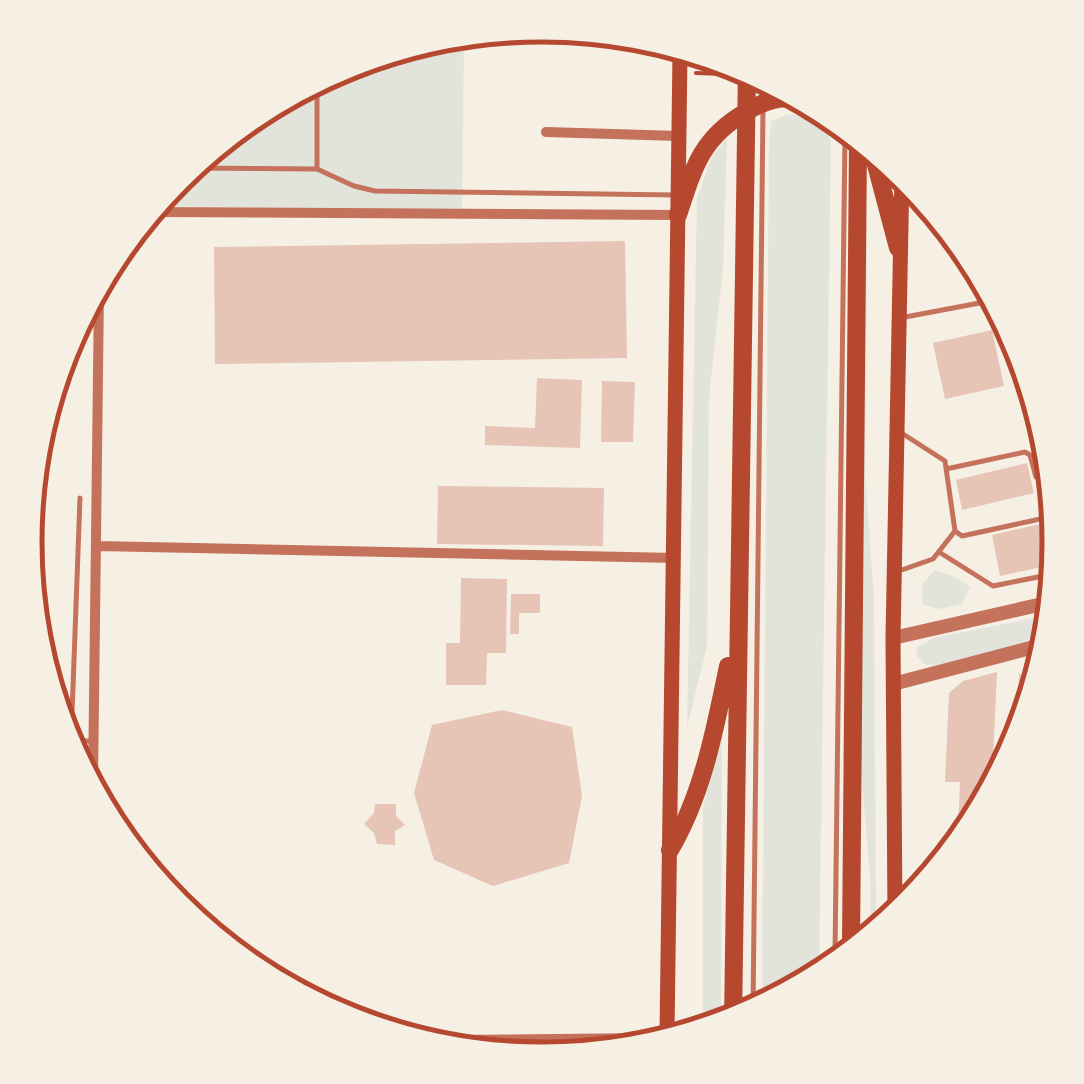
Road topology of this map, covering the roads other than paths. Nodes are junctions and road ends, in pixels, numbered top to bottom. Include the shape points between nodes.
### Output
1 (680, 62) edge
2 (740, 84) edge
3 (763, 94) edge
4 (316, 97) edge
5 (775, 100) edge
6 (763, 102) junction
7 (745, 112) junction
8 (546, 132) dead end
9 (679, 136) junction
10 (845, 145) edge
11 (858, 156) edge
12 (211, 168) edge
13 (317, 169) junction
14 (878, 173) edge
15 (678, 195) junction
16 (901, 195) edge
17 (167, 212) edge
18 (678, 214) junction
19 (898, 248) junction
20 (980, 302) edge
21 (99, 312) edge
22 (897, 319) junction
23 (896, 429) junction
24 (946, 469) junction
25 (1037, 477) edge
26 (80, 498) dead end
27 (1041, 519) edge
28 (955, 531) junction
29 (97, 546) junction
30 (939, 552) junction
31 (675, 558) junction
32 (894, 573) junction
33 (1040, 577) edge
34 (1037, 605) edge
35 (737, 616) junction
36 (892, 638) junction
37 (1030, 648) edge
38 (893, 684) junction
39 (70, 705) edge
40 (84, 741) edge
41 (94, 741) junction
42 (94, 762) edge
43 (670, 850) junction
44 (895, 895) edge
45 (851, 934) edge
46 (835, 946) edge
47 (752, 995) edge
48 (733, 1003) edge
49 (667, 1025) edge
50 (503, 1039) edge
51 (590, 1039) edge

1 - 9 main road
2 - 7 highway
3 - 6 lane
4 - 13 lane
5 - 6 highway
6 - 7 highway
6 - 47 lane
7 - 18 highway via 710,139
7 - 35 highway
8 - 9 street
9 - 15 main road
10 - 46 lane
11 - 45 highway
12 - 13 lane
13 - 15 lane via 374,191
14 - 19 highway
15 - 18 main road
16 - 19 main road
17 - 18 street
18 - 31 main road
19 - 22 main road
20 - 22 lane
21 - 29 street
22 - 23 main road
23 - 24 lane via 945,461
23 - 32 main road
24 - 25 lane via 1025,452
24 - 28 lane
26 - 39 lane
27 - 28 lane via 962,536
28 - 30 lane
29 - 31 street
29 - 41 street
30 - 32 lane
30 - 33 lane via 993,586
31 - 43 main road
32 - 36 main road
34 - 36 street
35 - 43 highway via 700,782
35 - 48 highway
36 - 38 main road
37 - 38 street
38 - 44 main road
40 - 41 lane
41 - 42 street
43 - 49 main road
50 - 51 street

